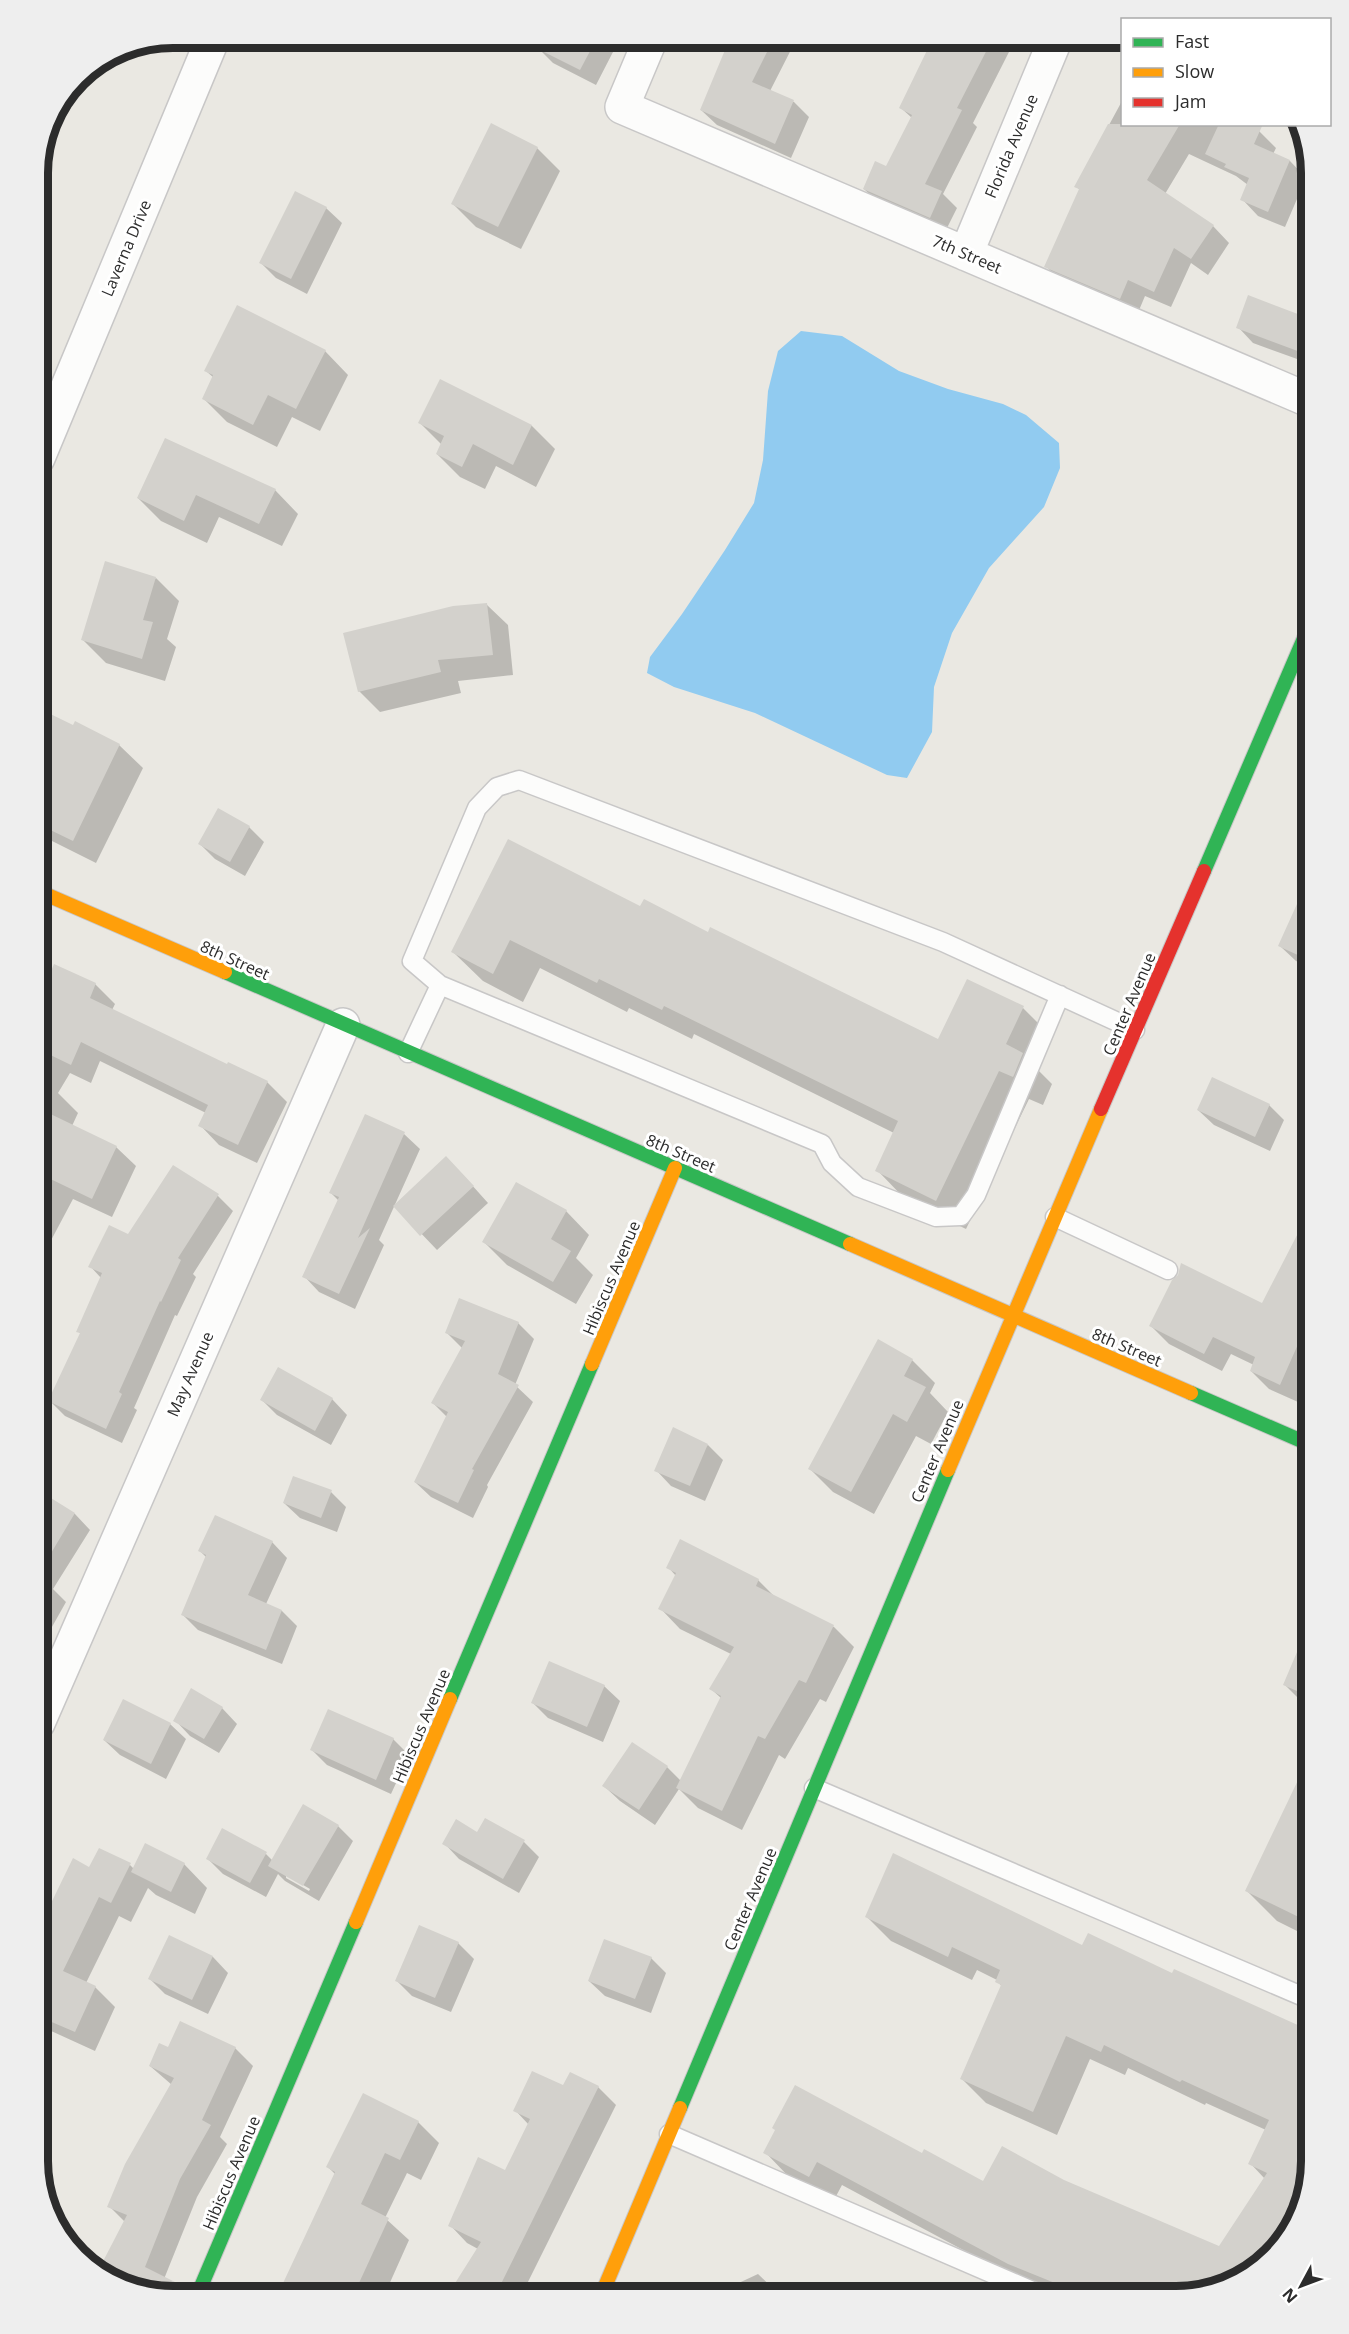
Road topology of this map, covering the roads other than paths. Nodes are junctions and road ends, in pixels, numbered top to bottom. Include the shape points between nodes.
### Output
1 (209, 48) edge
2 (647, 48) edge
3 (1052, 48) edge
4 (966, 254) junction
5 (1301, 397) edge
6 (48, 434) edge
7 (1301, 645) edge
8 (48, 895) edge
9 (440, 985) junction
10 (1060, 995) junction
11 (343, 1025) junction
12 (1135, 1030) junction
13 (408, 1053) junction
14 (675, 1168) junction
15 (1055, 1217) junction
16 (1168, 1270) dead end
17 (1012, 1316) junction
18 (1301, 1441) edge
19 (48, 1700) edge
20 (814, 1788) junction
21 (1301, 1996) edge
22 (669, 2134) junction
23 (201, 2286) edge
24 (605, 2286) edge
25 (1021, 2286) edge

1 - 6 street, Laverna Drive
2 - 4 street, 7th Street via 622,107
3 - 4 street, Florida Avenue
4 - 5 street, 7th Street
7 - 12 street, Center Avenue
8 - 11 street, 8th Street
9 - 10 lane via 822,1144 832,1163 858,1187 936,1217 961,1216 976,1195
9 - 10 lane via 412,961 477,808 497,787 519,780 943,942
9 - 13 lane
10 - 12 lane
11 - 13 street, 8th Street
11 - 19 street, May Avenue
12 - 15 street, Center Avenue
13 - 14 street, 8th Street
14 - 17 street, 8th Street
14 - 23 street, Hibiscus Avenue
15 - 16 lane
15 - 17 street, Center Avenue
17 - 18 street, 8th Street
17 - 20 street, Center Avenue
20 - 21 lane
20 - 22 street, Center Avenue
22 - 24 street, Center Avenue
22 - 25 lane

